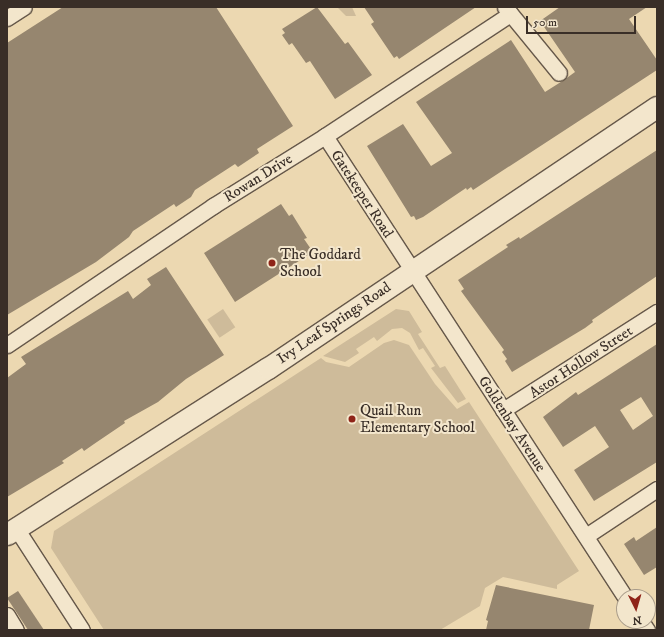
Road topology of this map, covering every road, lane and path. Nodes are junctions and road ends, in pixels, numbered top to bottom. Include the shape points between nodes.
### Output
1 (24, 7) edge
2 (507, 10) edge
3 (7, 18) edge
4 (559, 73) dead end
5 (657, 107) edge
6 (324, 136) junction
7 (399, 251) joint
8 (412, 270) junction
9 (657, 312) edge
10 (7, 345) edge
11 (503, 410) junction
12 (657, 489) edge
13 (12, 530) edge
14 (586, 536) junction
15 (620, 589) edge
16 (7, 615) edge
17 (16, 630) edge
18 (82, 630) edge

1 - 3 street
2 - 4 street
2 - 6 street, Rowan Drive
5 - 8 street, Ivy Leaf Springs Road
6 - 7 street, Gatekeeper Road
6 - 10 street, Rowan Drive via 213,206
7 - 8 street, Goldenbay Avenue
8 - 11 street, Goldenbay Avenue
8 - 13 street, Ivy Leaf Springs Road via 268,368
9 - 11 street, Astor Hollow Street
11 - 14 street, Goldenbay Avenue
12 - 14 street
13 - 18 street
14 - 15 street, Goldenbay Avenue
16 - 17 street

